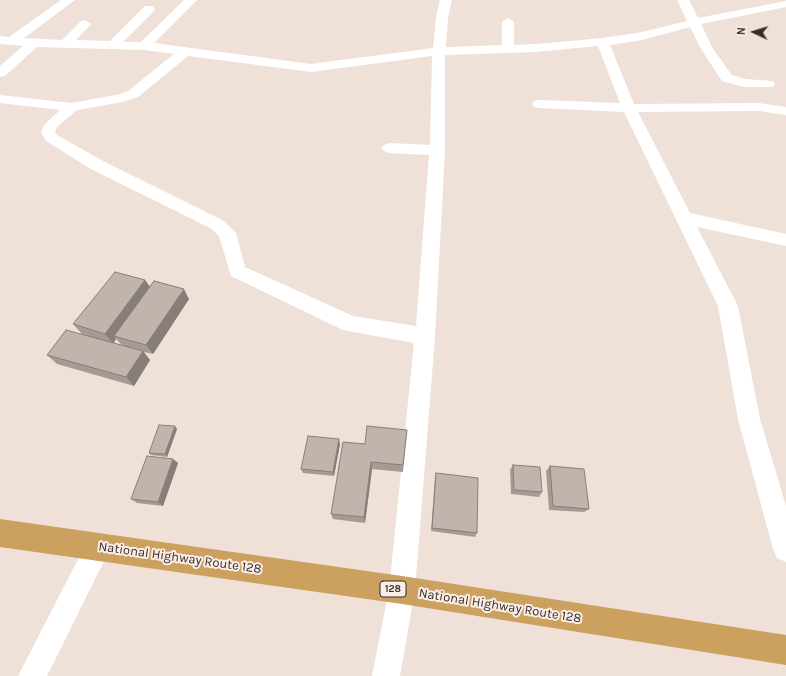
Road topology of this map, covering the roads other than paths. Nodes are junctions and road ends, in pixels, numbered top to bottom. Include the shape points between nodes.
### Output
1 (69, 0) edge
2 (191, 0) edge
3 (446, 0) edge
4 (683, 0) edge
5 (786, 4) edge
6 (149, 9) dead end
7 (508, 22) dead end
8 (85, 24) dead end
9 (694, 24) junction
10 (6, 40) edge
11 (603, 42) junction
12 (34, 43) junction
13 (65, 44) junction
14 (114, 44) junction
15 (144, 46) junction
16 (508, 49) junction
17 (439, 51) junction
18 (184, 52) junction
19 (0, 73) edge
20 (768, 84) dead end
21 (0, 100) edge
22 (539, 104) dead end
23 (72, 108) junction
24 (629, 108) junction
25 (786, 111) edge
26 (388, 148) dead end
27 (437, 150) junction
28 (684, 218) junction
29 (786, 240) edge
30 (425, 336) junction
31 (0, 533) edge
32 (98, 547) junction
33 (786, 549) edge
34 (402, 590) junction
35 (786, 650) edge
36 (32, 676) edge
37 (386, 676) edge

1 - 10 street
2 - 15 street
3 - 17 street
4 - 9 street
5 - 9 street via 720,16
6 - 14 street
7 - 16 street
8 - 13 street
9 - 11 street
9 - 20 street via 727,78 744,83
10 - 12 street
11 - 16 street
11 - 24 street
12 - 13 street
12 - 19 street
13 - 14 street
14 - 15 street
15 - 18 street
16 - 17 street
17 - 18 street via 311,68
17 - 27 street
18 - 23 street via 133,94
21 - 23 street
22 - 24 street
23 - 30 street via 52,125 48,132 51,138 97,165 218,225 227,233 237,272 350,324
24 - 25 street via 759,107
24 - 28 street
26 - 27 street
27 - 30 street
28 - 29 street
28 - 33 street via 728,306 749,419
30 - 34 street
31 - 32 highway, National Highway Route 128 / 128
32 - 34 highway, National Highway Route 128 / 128
32 - 36 street
34 - 35 highway, National Highway Route 128 / 128
34 - 37 street

